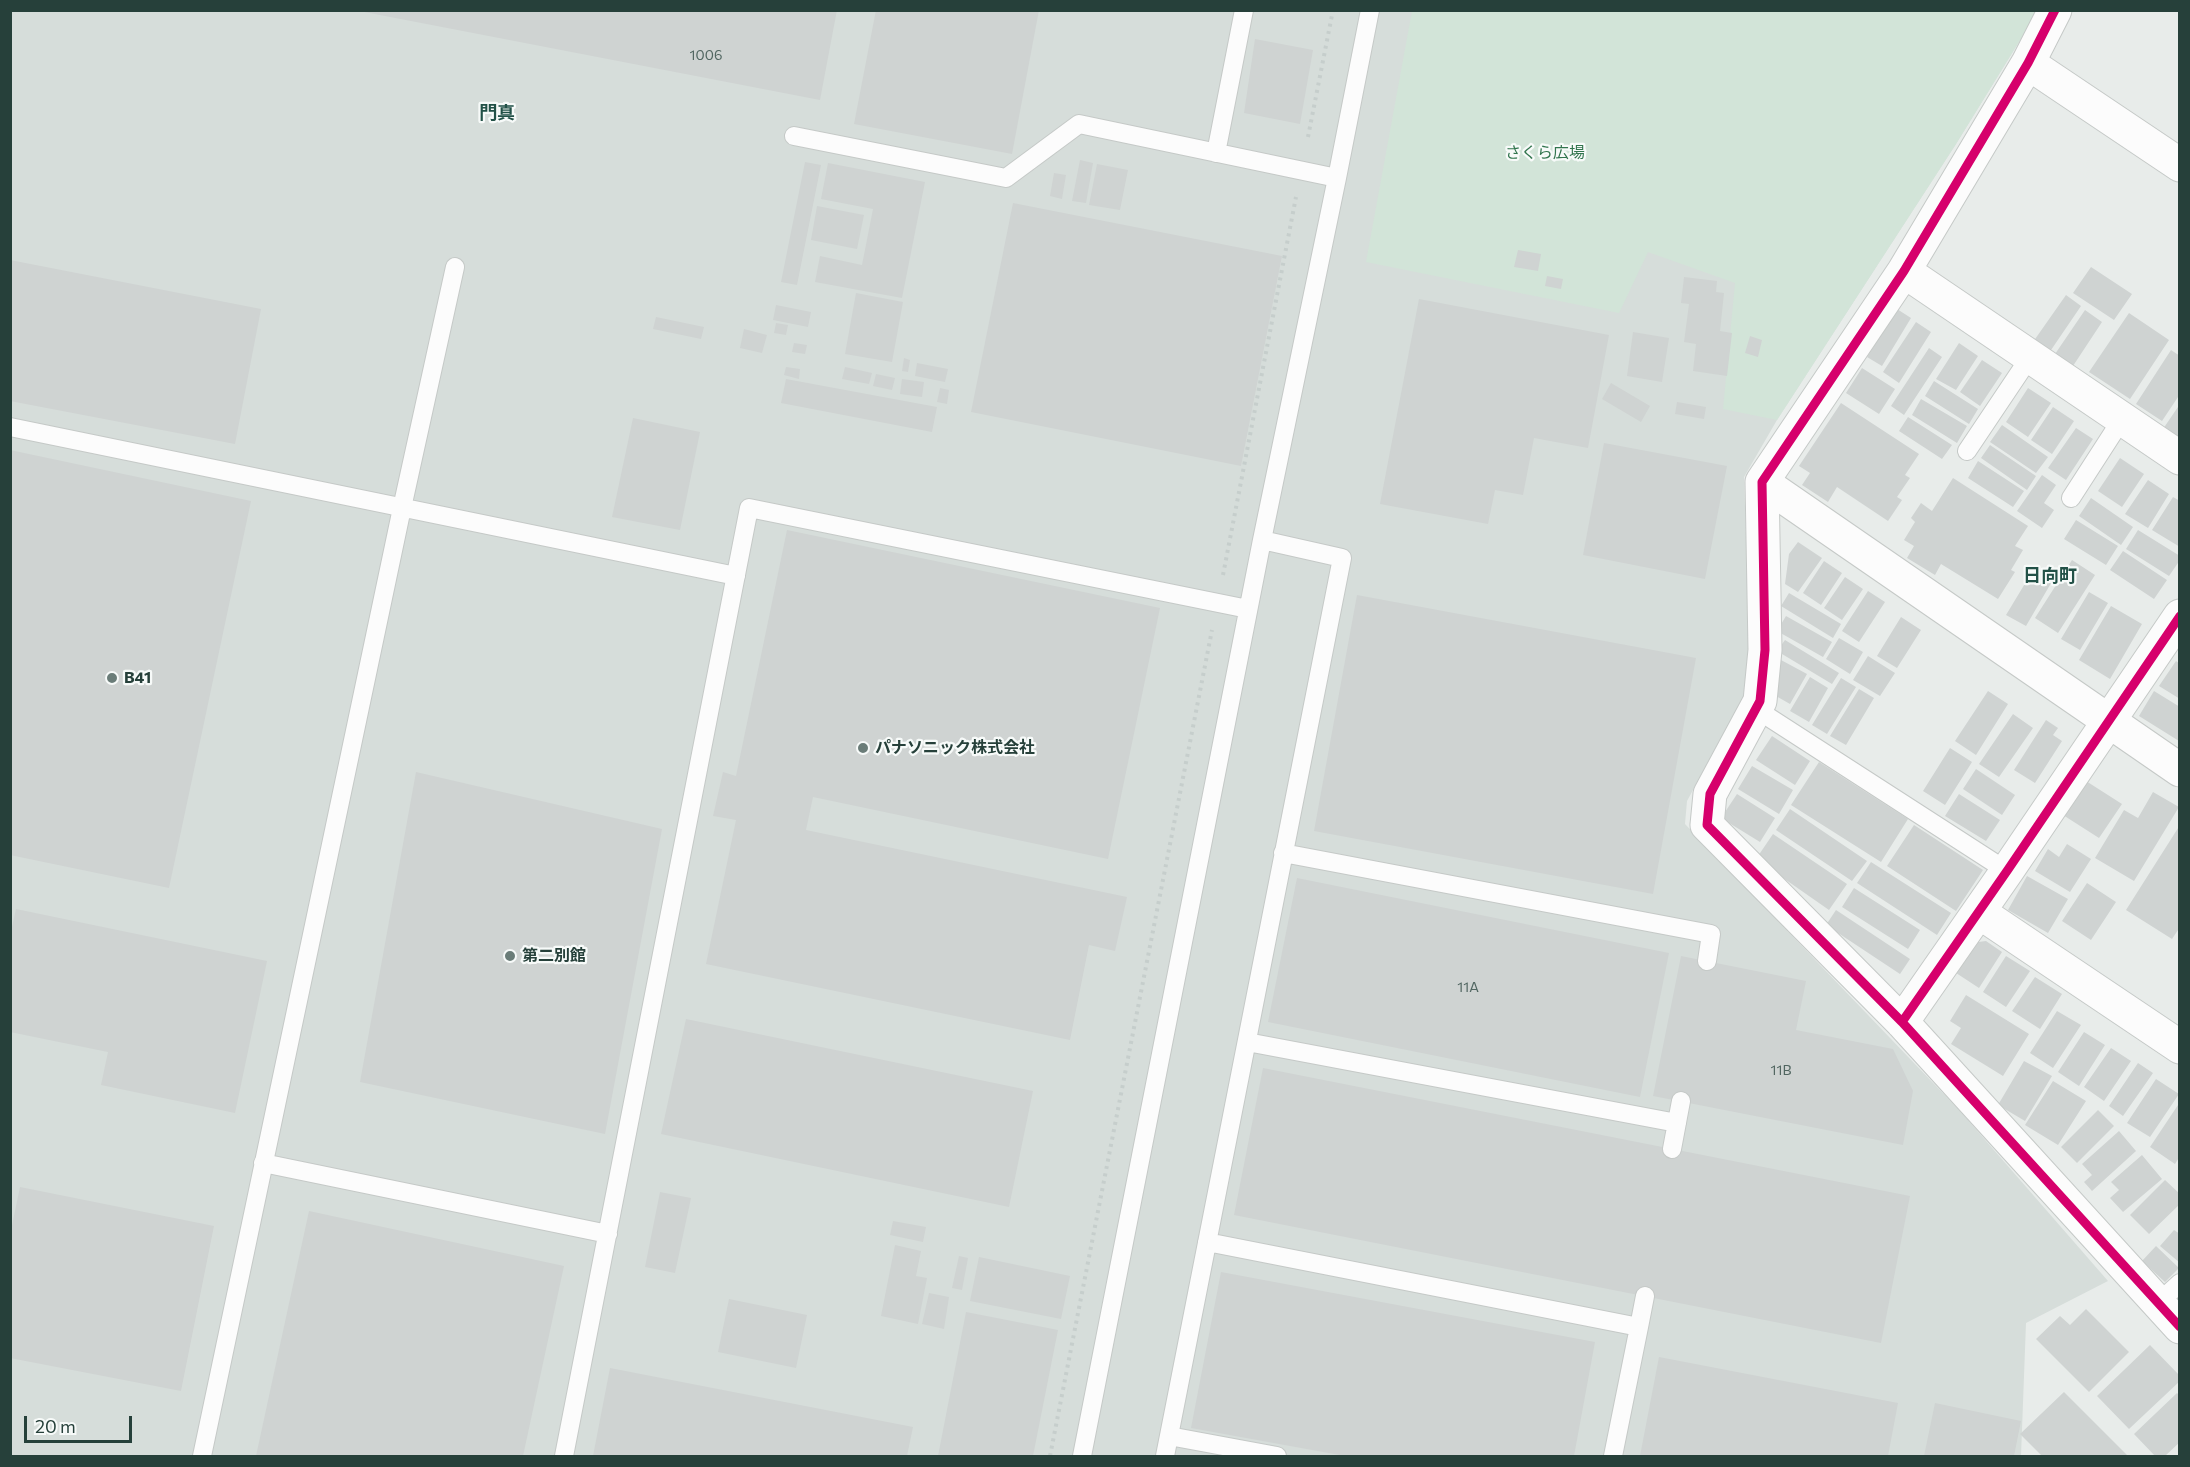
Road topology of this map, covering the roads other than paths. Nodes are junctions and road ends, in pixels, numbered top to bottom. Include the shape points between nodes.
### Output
1 (1244, 10) edge
2 (1370, 10) edge
3 (2055, 10) edge
4 (2028, 63) junction
5 (794, 136) dead end
6 (1216, 153) junction
7 (2180, 165) edge
8 (1337, 178) junction
9 (455, 267) dead end
10 (1904, 271) junction
11 (2030, 357) junction
12 (2122, 419) junction
13 (10, 427) edge
14 (1967, 451) dead end
15 (2180, 458) edge
16 (1762, 482) junction
17 (2071, 498) dead end
18 (402, 508) junction
19 (1262, 540) junction
20 (736, 576) junction
21 (1248, 609) junction
22 (2180, 616) edge
23 (1756, 709) junction
24 (2108, 722) junction
25 (2180, 770) edge
26 (1283, 854) junction
27 (2007, 871) junction
28 (1979, 912) junction
29 (1707, 961) dead end
30 (1902, 1022) junction
31 (1247, 1042) junction
32 (2180, 1047) edge
33 (1680, 1101) dead end
34 (1677, 1123) junction
35 (1672, 1149) dead end
36 (263, 1163) junction
37 (608, 1234) junction
38 (1207, 1242) junction
39 (2169, 1293) edge
40 (1645, 1296) dead end
41 (2180, 1327) edge
42 (1639, 1328) junction
43 (1169, 1436) junction
44 (202, 1456) edge
45 (564, 1456) edge
46 (1082, 1456) edge
47 (1166, 1456) edge
48 (1277, 1456) edge
49 (1613, 1456) edge

1 - 6 lane
2 - 8 lane
3 - 4 street
4 - 7 street
4 - 10 street
5 - 6 lane via 1006,178 1079,124
6 - 8 lane
8 - 19 lane
9 - 18 lane
10 - 11 street
10 - 16 street
11 - 12 street
11 - 14 lane
12 - 15 street
12 - 17 lane
13 - 18 lane
16 - 23 street via 1765,650
16 - 24 street
18 - 20 lane
18 - 36 lane
19 - 21 lane
19 - 26 lane via 1342,558
20 - 21 lane via 749,508
20 - 37 lane
21 - 46 lane
22 - 24 street
23 - 27 lane
23 - 30 street via 1710,794 1707,825
24 - 25 street
24 - 27 street
26 - 29 lane via 1711,934
26 - 31 lane
27 - 28 street
28 - 30 street
28 - 32 street
30 - 39 street
31 - 34 lane
31 - 38 lane
33 - 34 lane
34 - 35 lane
36 - 37 lane
36 - 44 lane
37 - 45 lane
38 - 42 lane
38 - 43 lane
39 - 41 street
40 - 42 lane
42 - 49 lane
43 - 47 lane
43 - 48 lane

